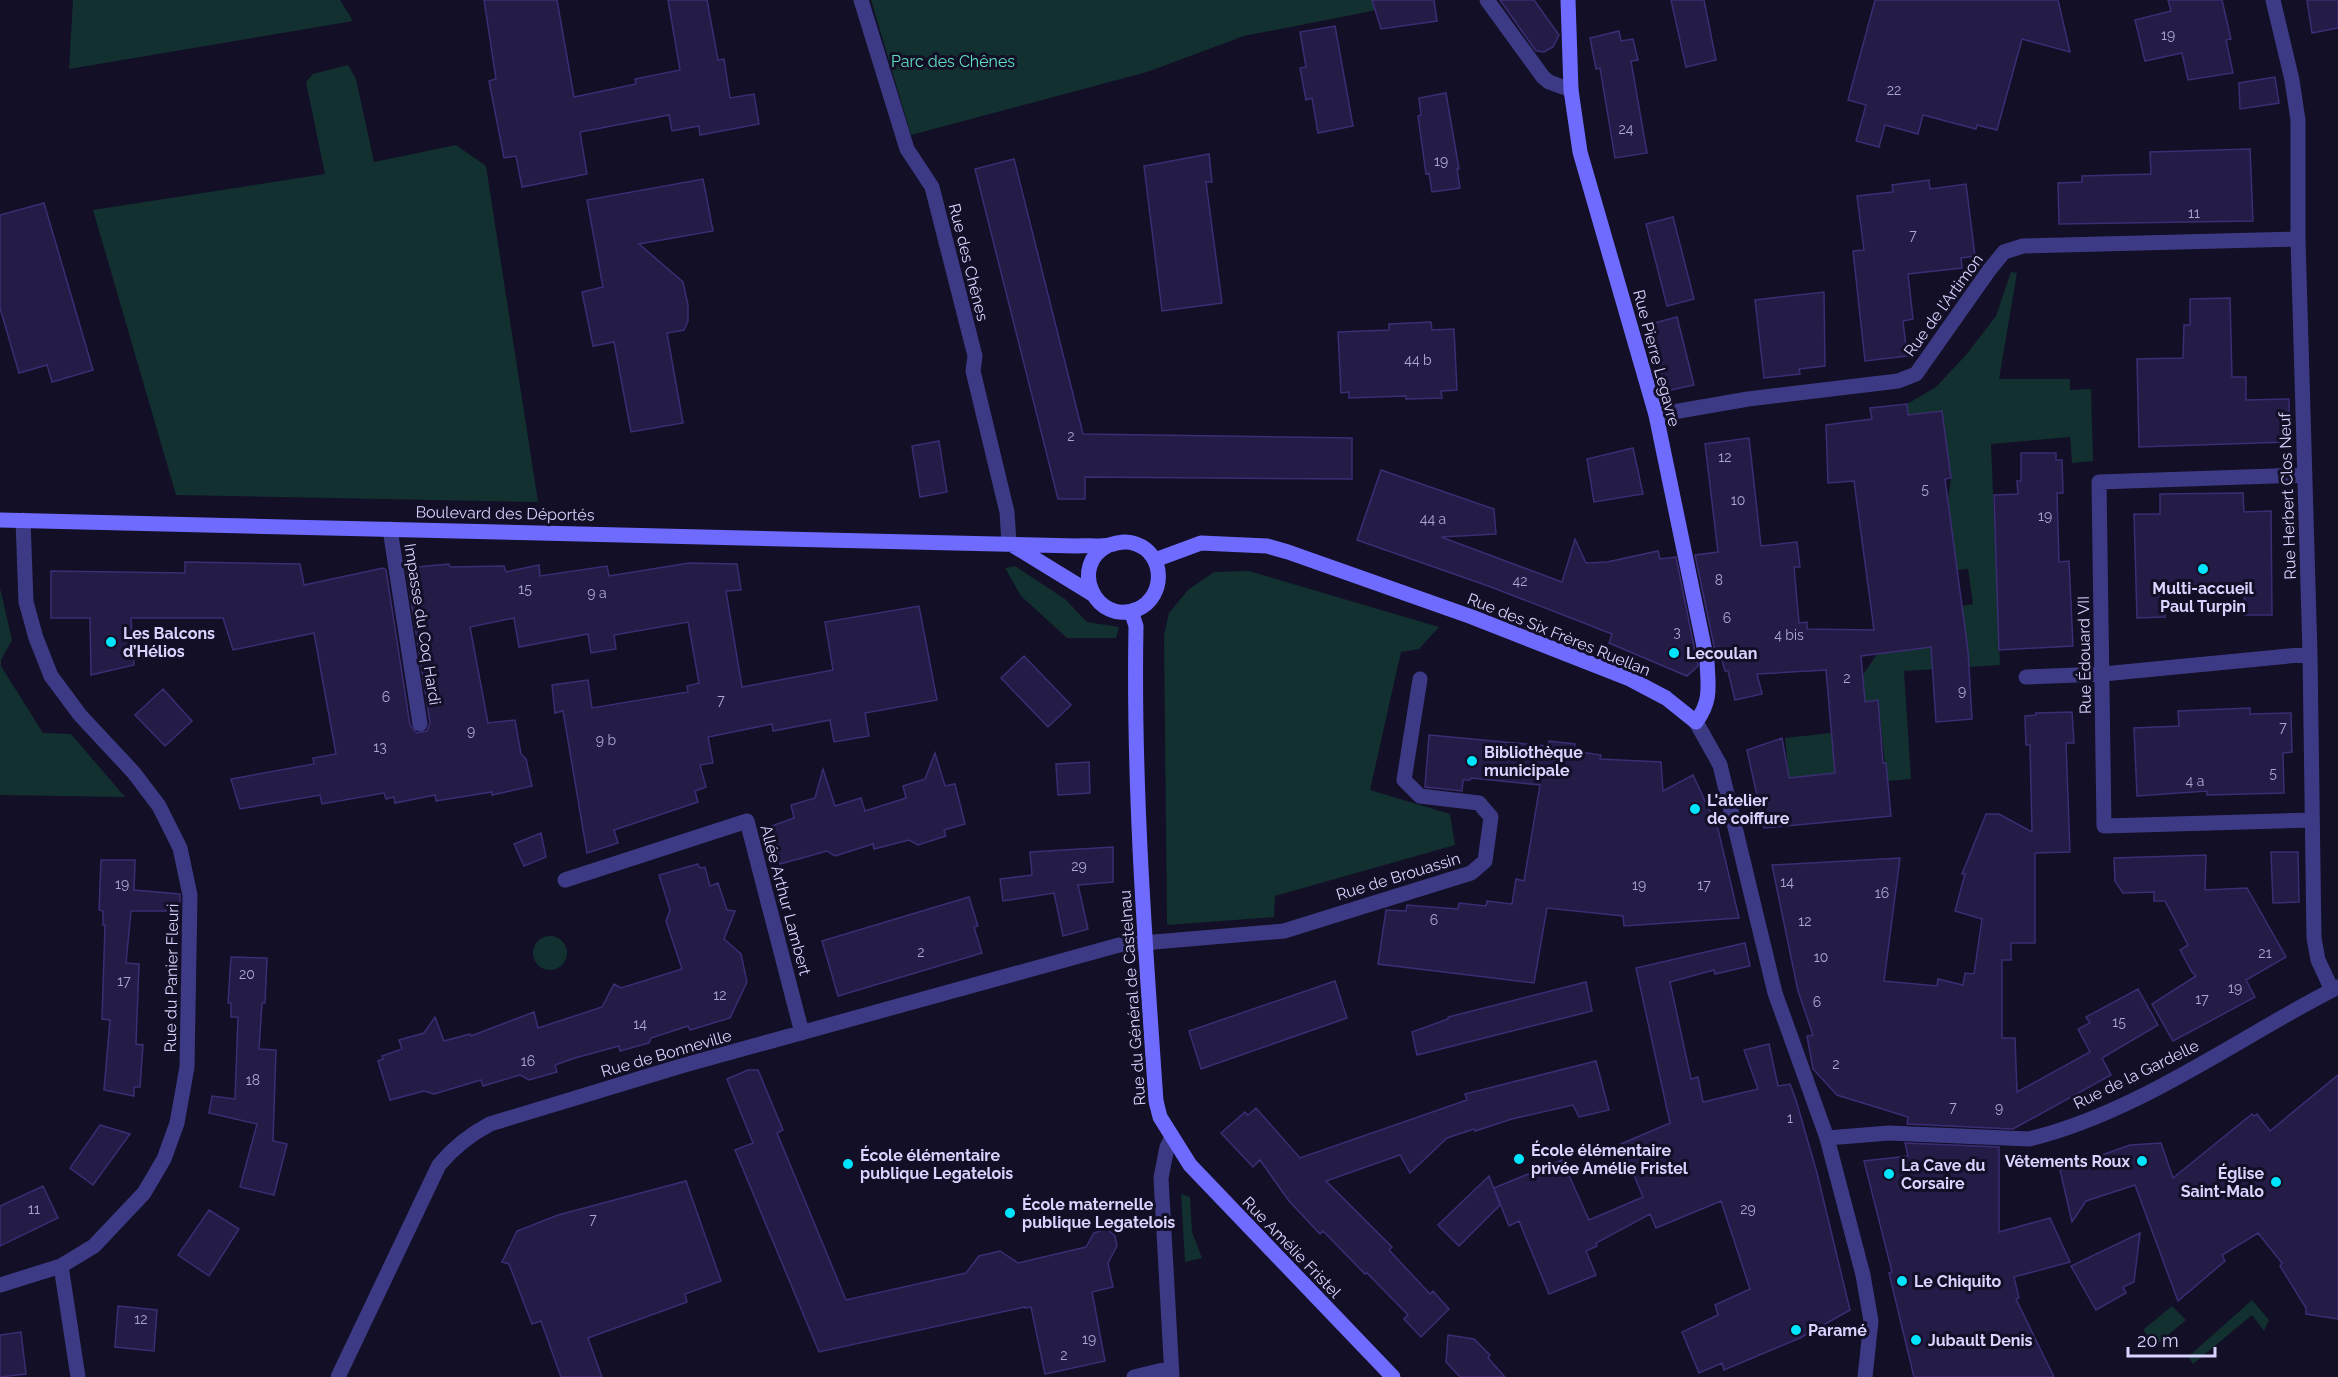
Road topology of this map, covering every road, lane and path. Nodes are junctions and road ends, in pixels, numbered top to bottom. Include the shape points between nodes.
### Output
1 (861, 0) edge
2 (1487, 0) edge
3 (1568, 0) edge
4 (2273, 0) edge
5 (1571, 90) junction
6 (2298, 239) junction
7 (1656, 415) junction
8 (2305, 476) junction
9 (0, 520) edge
10 (23, 520) junction
11 (390, 529) junction
12 (1009, 543) junction
13 (1109, 545) junction
14 (1155, 560) junction
15 (1094, 595) junction
16 (1131, 611) junction
17 (2310, 654) junction
18 (2103, 674) junction
19 (2026, 677) dead end
20 (1420, 679) dead end
21 (1696, 722) junction
22 (420, 724) dead end
23 (2312, 820) junction
24 (565, 880) dead end
25 (1145, 943) junction
26 (2335, 988) edge
27 (802, 1033) junction
28 (1172, 1137) junction
29 (1827, 1138) junction
30 (61, 1266) junction
31 (0, 1285) edge
32 (1172, 1373) edge
33 (78, 1377) edge
34 (338, 1377) edge
35 (1134, 1377) edge
36 (1393, 1377) edge
37 (1865, 1377) edge

1 - 12 street, Rue des Chênes via 907,149 932,187 975,356 974,371 1007,512
2 - 5 street via 1543,77
3 - 5 main road, Rue Pierre Legavre
4 - 6 street, Rue Herbert Clos Neuf via 2298,120
5 - 7 main road, Rue Pierre Legavre via 1580,152
6 - 7 street, Rue de l'Artimon via 2024,246 2004,252 1916,374 1898,381 1748,399
6 - 8 street, Rue Herbert Clos Neuf
7 - 21 main road, Rue Pierre Legavre via 1707,661 1709,698
8 - 17 street, Rue Herbert Clos Neuf
8 - 18 street, Rue Édouard VII via 2099,482
9 - 10 main road, Boulevard des Déportés
10 - 11 main road, Boulevard des Déportés
10 - 30 street, Rue du Panier Fleuri via 26,602 51,676 80,716 159,806 180,848 190,895 188,1067 177,1123 164,1159 144,1193 94,1246
11 - 12 main road, Boulevard des Déportés
11 - 22 street, Impasse du Coq Hardi
12 - 13 main road, Boulevard des Déportés
12 - 15 main road, Boulevard des Déportés
13 - 14 main road via 1125,541 1137,544
13 - 15 main road via 1094,557 1089,568 1088,580
14 - 16 main road via 1159,581 1156,591 1150,601
14 - 21 main road, Rue des Six Frères Ruellan via 1201,543 1267,546 1288,552 1462,613 1630,679 1665,698
15 - 16 main road via 1107,609
16 - 25 main road, Rue du Général de Castelnau via 1136,626
17 - 18 street
17 - 23 street, Rue Herbert Clos Neuf
18 - 19 street
18 - 23 street, Rue Édouard VII via 2104,826
20 - 25 street, Rue de Brouassin via 1404,780 1420,796 1479,803 1491,817 1485,861 1471,873 1284,931
21 - 29 street, Rue des Six Frères Ruellan via 1720,765 1775,993
23 - 26 street, Rue Herbert Clos Neuf via 2314,939 2318,960
24 - 27 street, Allée Arthur Lambert via 747,821
25 - 27 street, Rue de Bonneville via 1119,945
25 - 28 main road, Rue du Général de Castelnau via 1156,1101 1160,1118
26 - 29 street, Rue de la Gardelle via 2151,1091 2050,1134 2030,1139 1888,1132
27 - 34 street, Rue de Bonneville via 501,1120 471,1134 439,1165
28 - 32 street via 1161,1178
28 - 36 main road, Rue Amélie Fristel via 1212,1190
29 - 37 street, Rue des Six Frères Ruellan via 1871,1321
30 - 31 street, Rue du Panier Fleuri
30 - 33 street
32 - 35 street

